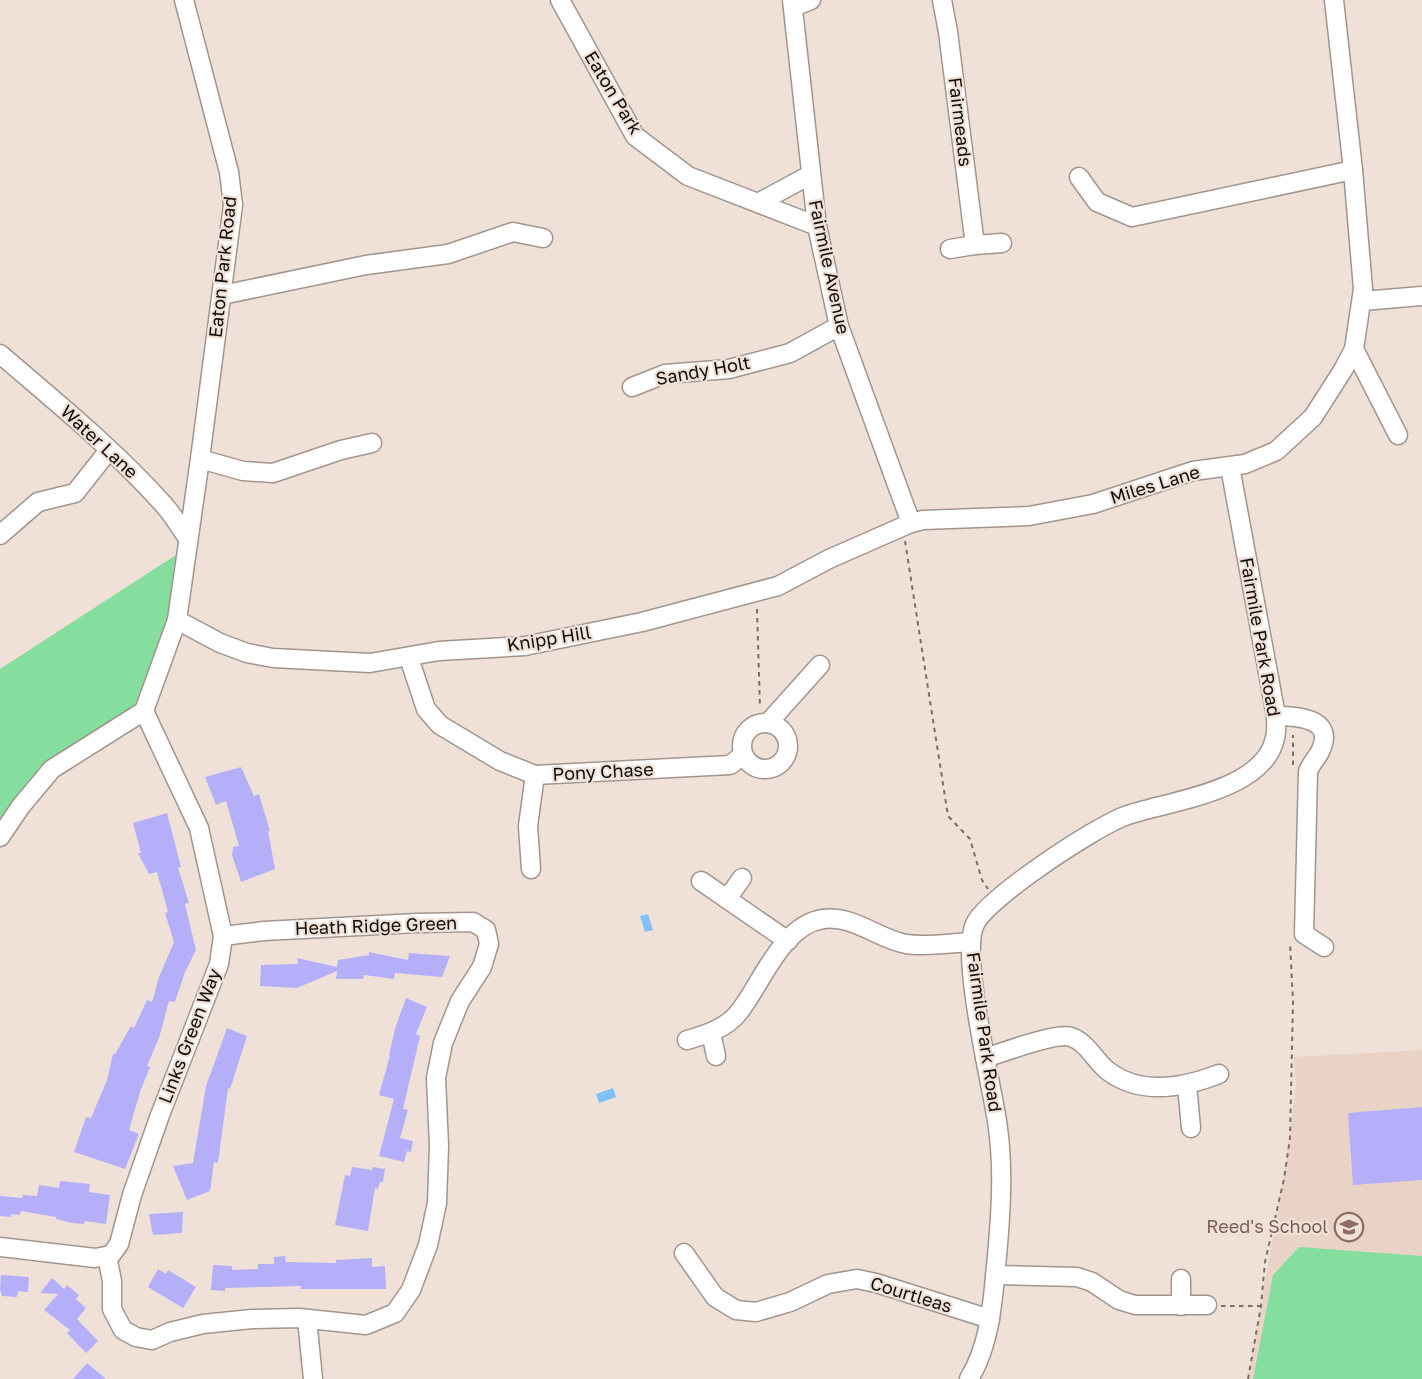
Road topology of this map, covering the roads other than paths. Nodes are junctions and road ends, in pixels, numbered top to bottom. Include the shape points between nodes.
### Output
1 (184, 0) edge
2 (560, 0) edge
3 (811, 0) edge
4 (942, 0) edge
5 (1335, 0) edge
6 (792, 3) edge
7 (1353, 170) junction
8 (810, 175) junction
9 (1078, 177) dead end
10 (758, 203) junction
11 (817, 226) junction
12 (543, 238) dead end
13 (1002, 243) dead end
14 (975, 245) junction
15 (950, 249) dead end
16 (222, 295) junction
17 (1422, 296) edge
18 (1362, 301) junction
19 (839, 326) junction
20 (1354, 349) junction
21 (0, 354) edge
22 (632, 387) dead end
23 (1398, 435) dead end
24 (372, 443) dead end
25 (109, 450) junction
26 (200, 459) junction
27 (1230, 467) junction
28 (907, 525) junction
29 (0, 535) edge
30 (188, 539) junction
31 (177, 620) junction
32 (409, 658) junction
33 (820, 665) dead end
34 (144, 711) junction
35 (1285, 716) junction
36 (764, 723) junction
37 (743, 755) junction
38 (535, 775) junction
39 (0, 812) edge
40 (1, 836) edge
41 (531, 869) dead end
42 (742, 878) dead end
43 (701, 881) dead end
44 (727, 899) junction
45 (223, 936) junction
46 (788, 941) junction
47 (971, 942) junction
48 (1324, 947) dead end
49 (711, 1034) junction
50 (687, 1040) dead end
51 (716, 1056) dead end
52 (985, 1058) junction
53 (1219, 1074) dead end
54 (1186, 1085) junction
55 (1191, 1128) dead end
56 (0, 1247) edge
57 (684, 1253) dead end
58 (107, 1256) junction
59 (995, 1275) junction
60 (1181, 1280) dead end
61 (1208, 1305) road end
62 (1181, 1306) junction
63 (308, 1319) junction
64 (990, 1319) junction
65 (313, 1379) edge
66 (969, 1379) edge

1 - 16 street, Eaton Park Road via 232,189
2 - 10 street, Eaton Park via 635,136 688,176
3 - 6 street
4 - 14 street, Fairmeads
5 - 7 street, Miles Lane
6 - 8 street, Fairmile Avenue
7 - 9 street via 1132,217 1097,202
7 - 18 street, Miles Lane
8 - 10 street
8 - 11 street, Fairmile Avenue
10 - 11 street, Eaton Park
11 - 19 street, Fairmile Avenue
12 - 16 street via 513,232 448,254 366,265
13 - 14 street
14 - 15 street
16 - 26 street, Eaton Park Road
17 - 18 street
18 - 20 street, Miles Lane
19 - 22 street, Sandy Holt via 790,353 729,369 665,374
19 - 28 street, Fairmile Avenue
20 - 23 street
20 - 27 street, Miles Lane via 1313,417 1288,441 1255,461
21 - 25 street, Water Lane
24 - 26 street via 273,473 243,471
25 - 29 street via 75,493 38,502
25 - 30 street, Water Lane via 165,506
26 - 30 street, Eaton Park Road
27 - 28 street, Miles Lane via 1193,471 1093,504 1040,514 923,520
27 - 35 street, Fairmile Park Road
28 - 32 street, Knipp Hill via 778,586 731,600 525,646 439,651
30 - 31 street, Eaton Park Road
31 - 32 street, Knipp Hill via 247,654 370,663
31 - 34 street, Eaton Park Road
32 - 38 street, Pony Chase via 426,709 440,725 500,761
33 - 36 street
34 - 40 street via 52,769
34 - 45 street, Links Green Way via 199,828
35 - 47 street, Fairmile Park Road via 1265,759 1250,774 1214,791 1124,816 1074,844 997,899 976,921
35 - 48 street via 1317,722 1324,739 1308,772 1304,934
36 - 37 street via 752,726 745,734
36 - 37 street via 782,730 788,740 782,762 762,769 747,762
37 - 38 street, Pony Chase via 730,765
38 - 41 street via 528,826
39 - 40 street
42 - 44 street
43 - 44 street
44 - 46 street
45 - 58 street, Links Green Way via 219,964 132,1195 119,1245
45 - 63 street, Heath Ridge Green via 474,922 486,930 489,944 482,967 460,1001 443,1043 436,1078 437,1203 428,1245 411,1290 395,1313 366,1325
46 - 47 street via 797,930 822,919 844,919 905,944
46 - 49 street via 738,1014
47 - 52 street, Fairmile Park Road
49 - 50 street
49 - 51 street
52 - 54 street via 1056,1036 1069,1036 1108,1071 1131,1084 1164,1088
52 - 59 street, Fairmile Park Road via 998,1122 1002,1171
53 - 54 street
54 - 55 street
56 - 58 street
57 - 64 street, Courtleas via 715,1297 736,1310 756,1312 790,1302 828,1284 856,1280
58 - 63 street, Heath Ridge Green via 112,1309 123,1330 136,1337 152,1340 203,1324
59 - 62 street via 1077,1277 1126,1303
59 - 64 street, Fairmile Park Road
60 - 62 street
61 - 62 street
63 - 65 street
64 - 66 street, Fairmile Park Road via 979,1362

